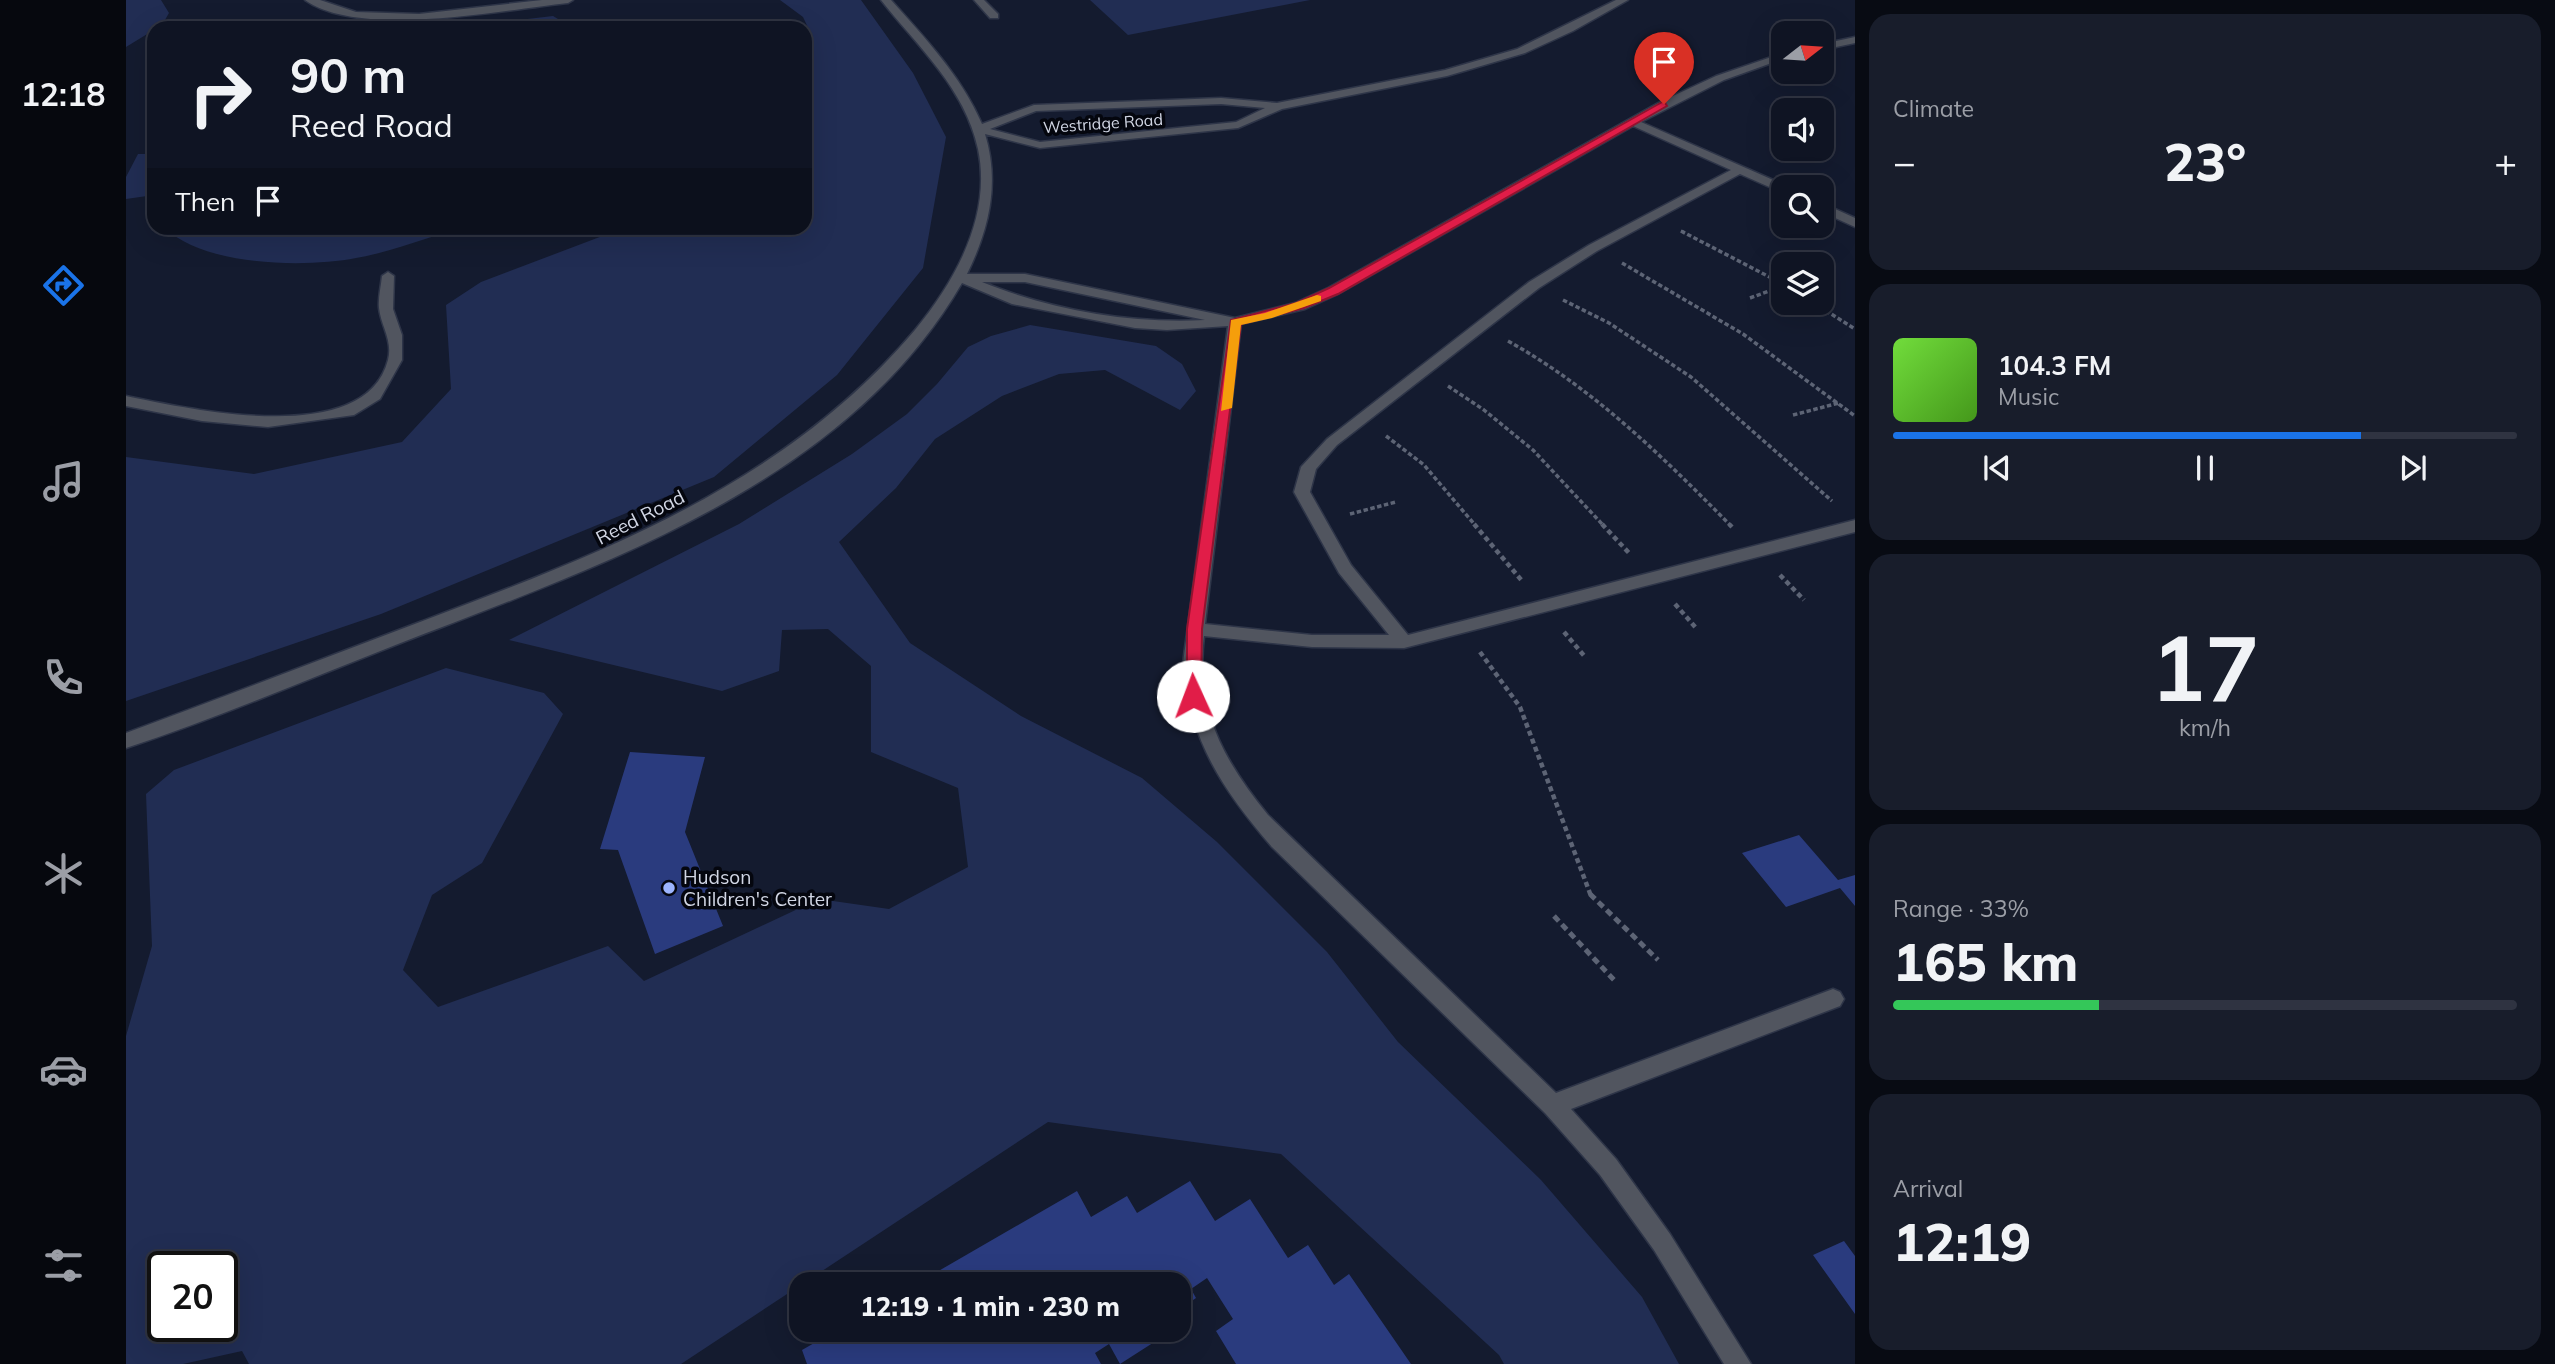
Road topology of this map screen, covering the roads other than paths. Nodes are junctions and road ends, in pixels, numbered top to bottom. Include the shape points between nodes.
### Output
1 (310, 0) edge
2 (568, 0) edge
3 (886, 0) edge
4 (979, 0) edge
5 (1623, 0) edge
6 (994, 16) dead end
7 (1855, 40) edge
8 (1834, 44) edge
9 (1771, 60) edge
10 (1279, 106) junction
11 (1632, 122) junction
12 (979, 129) junction
13 (1740, 170) junction
14 (1771, 184) edge
15 (1834, 213) edge
16 (1855, 223) edge
17 (388, 276) dead end
18 (961, 278) junction
19 (1235, 322) junction
20 (126, 401) edge
21 (1855, 526) edge
22 (1195, 629) junction
23 (1404, 642) junction
24 (126, 741) edge
25 (1833, 999) dead end
26 (1553, 1105) junction
27 (1738, 1364) edge

1 - 2 street via 339,11 383,17 459,15
3 - 12 street, Reed Road via 949,75
4 - 6 street
5 - 10 street, Westridge Road via 1547,41 1487,62
7 - 8 street
9 - 11 street via 1720,78
10 - 12 street, Westridge Road via 1221,101 1034,108
10 - 12 street, Westridge Road via 1238,125 1040,145
11 - 13 street
11 - 19 street via 1334,291 1300,306
12 - 18 street, Reed Road via 985,153 985,203 974,249
13 - 14 street
13 - 23 street via 1593,248 1534,285 1332,442 1309,467 1302,492 1345,569
15 - 16 street
17 - 20 street via 386,309 395,335 395,360 375,396 349,412 268,422 202,416
18 - 19 street via 1025,278
18 - 19 street via 1017,301 1135,324
18 - 24 street, Reed Road via 906,352 851,407 730,492 582,566
19 - 22 street
21 - 23 street
22 - 23 street via 1312,641
22 - 26 street via 1193,696 1223,771 1249,807
25 - 26 street
26 - 27 street via 1608,1167 1662,1242

